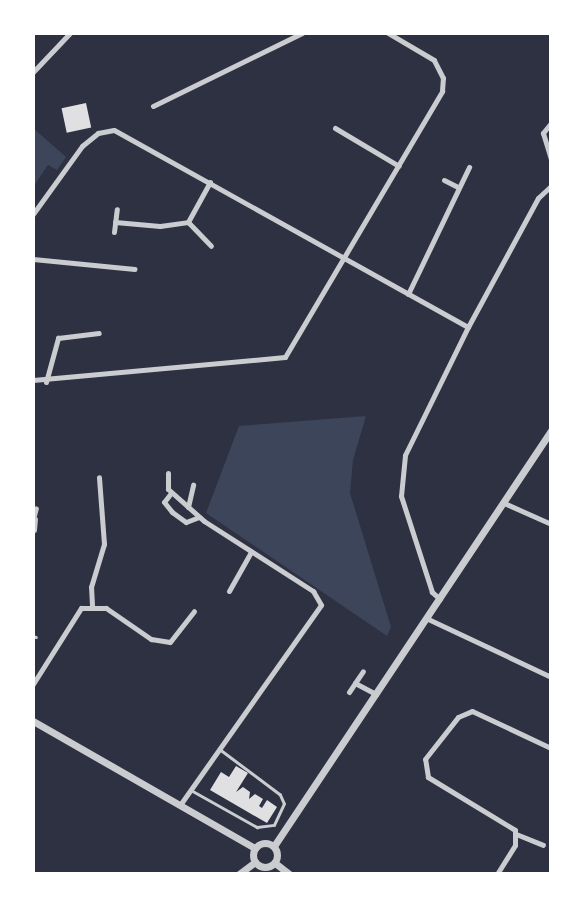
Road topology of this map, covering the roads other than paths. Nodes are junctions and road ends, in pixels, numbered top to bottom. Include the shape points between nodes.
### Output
1 (70, 33) edge
2 (302, 33) edge
3 (388, 33) edge
4 (33, 72) edge
5 (153, 106) dead end
6 (551, 123) edge
7 (335, 128) dead end
8 (551, 160) edge
9 (399, 166) junction
10 (469, 167) dead end
11 (444, 180) dead end
12 (210, 182) junction
13 (551, 186) edge
14 (458, 187) junction
15 (117, 209) dead end
16 (33, 214) edge
17 (115, 222) junction
18 (188, 222) junction
19 (114, 232) dead end
20 (211, 246) dead end
21 (33, 259) edge
22 (345, 259) junction
23 (135, 269) dead end
24 (408, 294) junction
25 (69, 326) dead end
26 (468, 327) junction
27 (99, 333) dead end
28 (70, 335) junction
29 (33, 380) edge
30 (46, 382) junction
31 (551, 430) edge
32 (168, 473) dead end
33 (99, 477) dead end
34 (193, 485) dead end
35 (171, 493) junction
36 (504, 503) junction
37 (188, 507) junction
38 (36, 508) dead end
39 (199, 517) junction
40 (34, 519) edge
41 (551, 524) edge
42 (34, 530) edge
43 (251, 552) junction
44 (229, 591) dead end
45 (440, 599) junction
46 (92, 605) junction
47 (194, 611) dead end
48 (428, 619) junction
49 (363, 671) dead end
50 (551, 677) edge
51 (355, 683) junction
52 (33, 684) edge
53 (349, 692) dead end
54 (376, 694) junction
55 (33, 721) edge
56 (551, 748) edge
57 (220, 750) junction
58 (191, 790) junction
59 (180, 805) junction
60 (516, 834) junction
61 (543, 845) dead end
62 (274, 846) junction
63 (255, 848) junction
64 (255, 862) junction
65 (275, 863) junction
66 (239, 874) edge
67 (289, 874) edge
68 (497, 874) edge

1 - 4 street
2 - 5 street
3 - 9 street via 434,60 443,78 436,104
6 - 8 street via 543,132
7 - 9 street
9 - 22 street
10 - 14 street
11 - 14 street
12 - 16 street via 123,133 106,130 72,158
12 - 18 street
12 - 22 street
13 - 26 street via 538,198
14 - 24 street
15 - 17 street
17 - 18 street via 160,226
17 - 19 street
18 - 20 street
21 - 23 street
22 - 24 street
22 - 30 street via 285,357
24 - 26 street
25 - 28 street
26 - 45 street via 419,417 401,473 408,518 432,592
27 - 28 street
28 - 30 street via 54,343
29 - 30 street
31 - 36 street
32 - 35 street
33 - 46 street via 104,544
34 - 37 street
35 - 37 street
35 - 39 street via 164,502 172,512 186,522
36 - 41 street
36 - 45 street
37 - 39 street
38 - 40 street
39 - 43 street
40 - 42 street
43 - 44 street
43 - 57 street via 313,591 321,605
45 - 48 street
46 - 47 street via 124,617 139,633 161,642 170,642
46 - 52 street via 81,608 72,619
48 - 50 street
48 - 54 street
49 - 51 street
51 - 53 street
51 - 54 street
54 - 62 street
55 - 59 street
56 - 60 street via 472,711 458,717 425,759 428,777
57 - 58 street
57 - 58 lane via 280,796 284,804 274,825 257,827
58 - 59 street
59 - 63 street
60 - 61 street
60 - 68 street via 515,845
62 - 63 street via 264,843
62 - 65 street
63 - 64 street
64 - 65 street via 265,868
64 - 66 street
65 - 67 street

